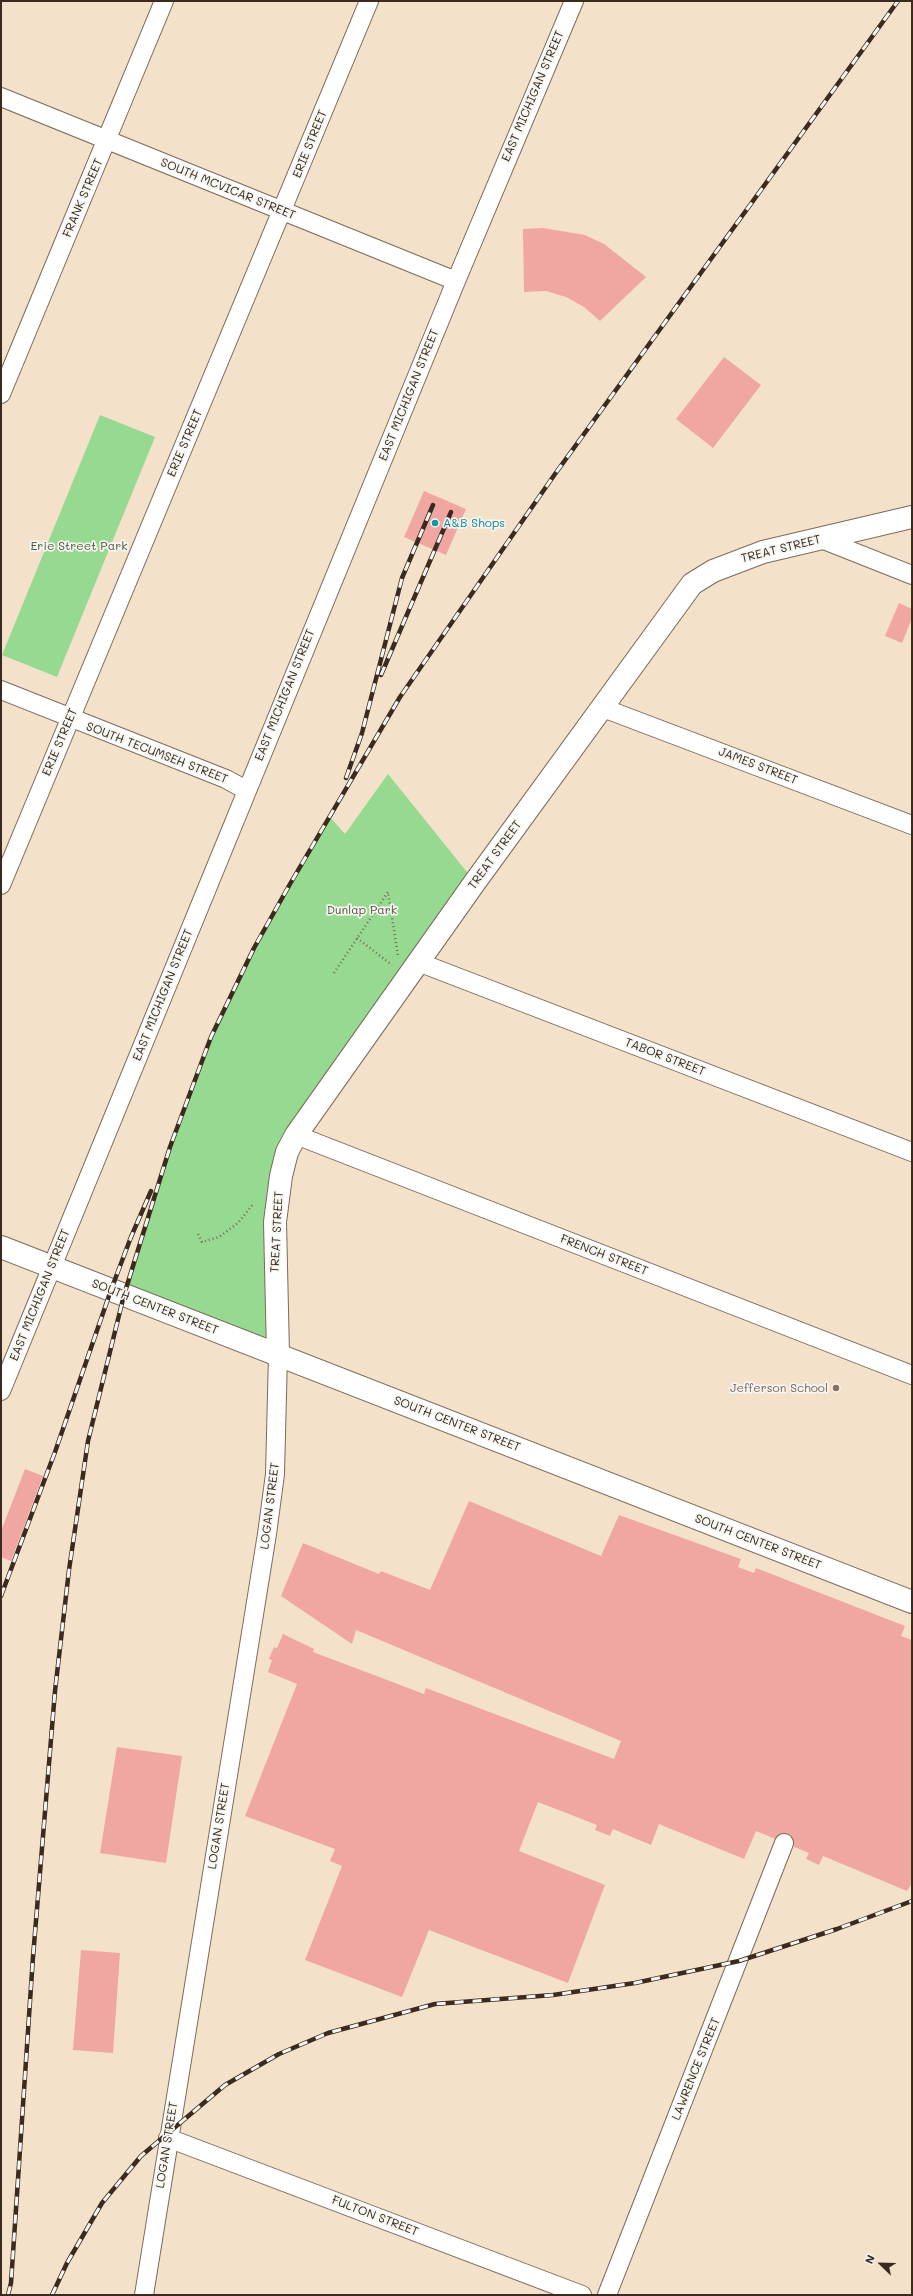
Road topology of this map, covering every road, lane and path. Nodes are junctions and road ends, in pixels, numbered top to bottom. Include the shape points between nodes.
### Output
1 (164, 1) edge
2 (369, 1) edge
3 (574, 1) edge
4 (1, 98) edge
5 (106, 141) junction
6 (283, 211) junction
7 (456, 281) junction
8 (1, 394) edge
9 (912, 517) edge
10 (820, 539) junction
11 (912, 575) edge
12 (1, 690) edge
13 (603, 708) junction
14 (70, 719) junction
15 (246, 790) junction
16 (912, 825) edge
17 (1, 885) edge
18 (357, 938) junction
19 (408, 959) junction
20 (392, 965) dead end
21 (334, 973) dead end
22 (296, 1135) junction
23 (912, 1152) edge
24 (254, 1203) dead end
25 (198, 1234) dead end
26 (1, 1247) edge
27 (52, 1268) junction
28 (278, 1354) junction
29 (912, 1375) edge
30 (1, 1391) edge
31 (912, 1602) edge
32 (784, 1843) dead end
33 (168, 2138) junction
34 (144, 2295) edge
35 (582, 2295) edge
36 (607, 2295) edge

1 - 5 street, FRANK STREET
2 - 6 street, ERIE STREET
3 - 7 street, EAST MICHIGAN STREET
4 - 5 street, SOUTH MCVICAR STREET
5 - 6 street, SOUTH MCVICAR STREET
5 - 8 street, FRANK STREET
6 - 7 street, SOUTH MCVICAR STREET
6 - 14 street, ERIE STREET
7 - 15 street, EAST MICHIGAN STREET
9 - 10 street, TREAT STREET
10 - 11 street
10 - 13 street, TREAT STREET via 737,560 692,584
12 - 14 street, SOUTH TECUMSEH STREET
13 - 16 street, JAMES STREET
13 - 19 street, TREAT STREET
14 - 15 street, SOUTH TECUMSEH STREET via 226,779
14 - 17 street, ERIE STREET
15 - 27 street, EAST MICHIGAN STREET
18 - 19 path via 388,892
18 - 20 path
18 - 21 path
19 - 22 street, TREAT STREET
19 - 23 street, TABOR STREET
22 - 28 street, TREAT STREET via 287,1152 281,1176 276,1222
22 - 29 street, FRENCH STREET
24 - 25 path via 238,1223 219,1237 202,1242
26 - 27 street, SOUTH CENTER STREET
27 - 28 street, SOUTH CENTER STREET
27 - 30 street, EAST MICHIGAN STREET
28 - 31 street, SOUTH CENTER STREET
28 - 33 street, LOGAN STREET via 275,1474 267,1534
32 - 36 street, LAWRENCE STREET
33 - 34 street, LOGAN STREET
33 - 35 street, FULTON STREET

